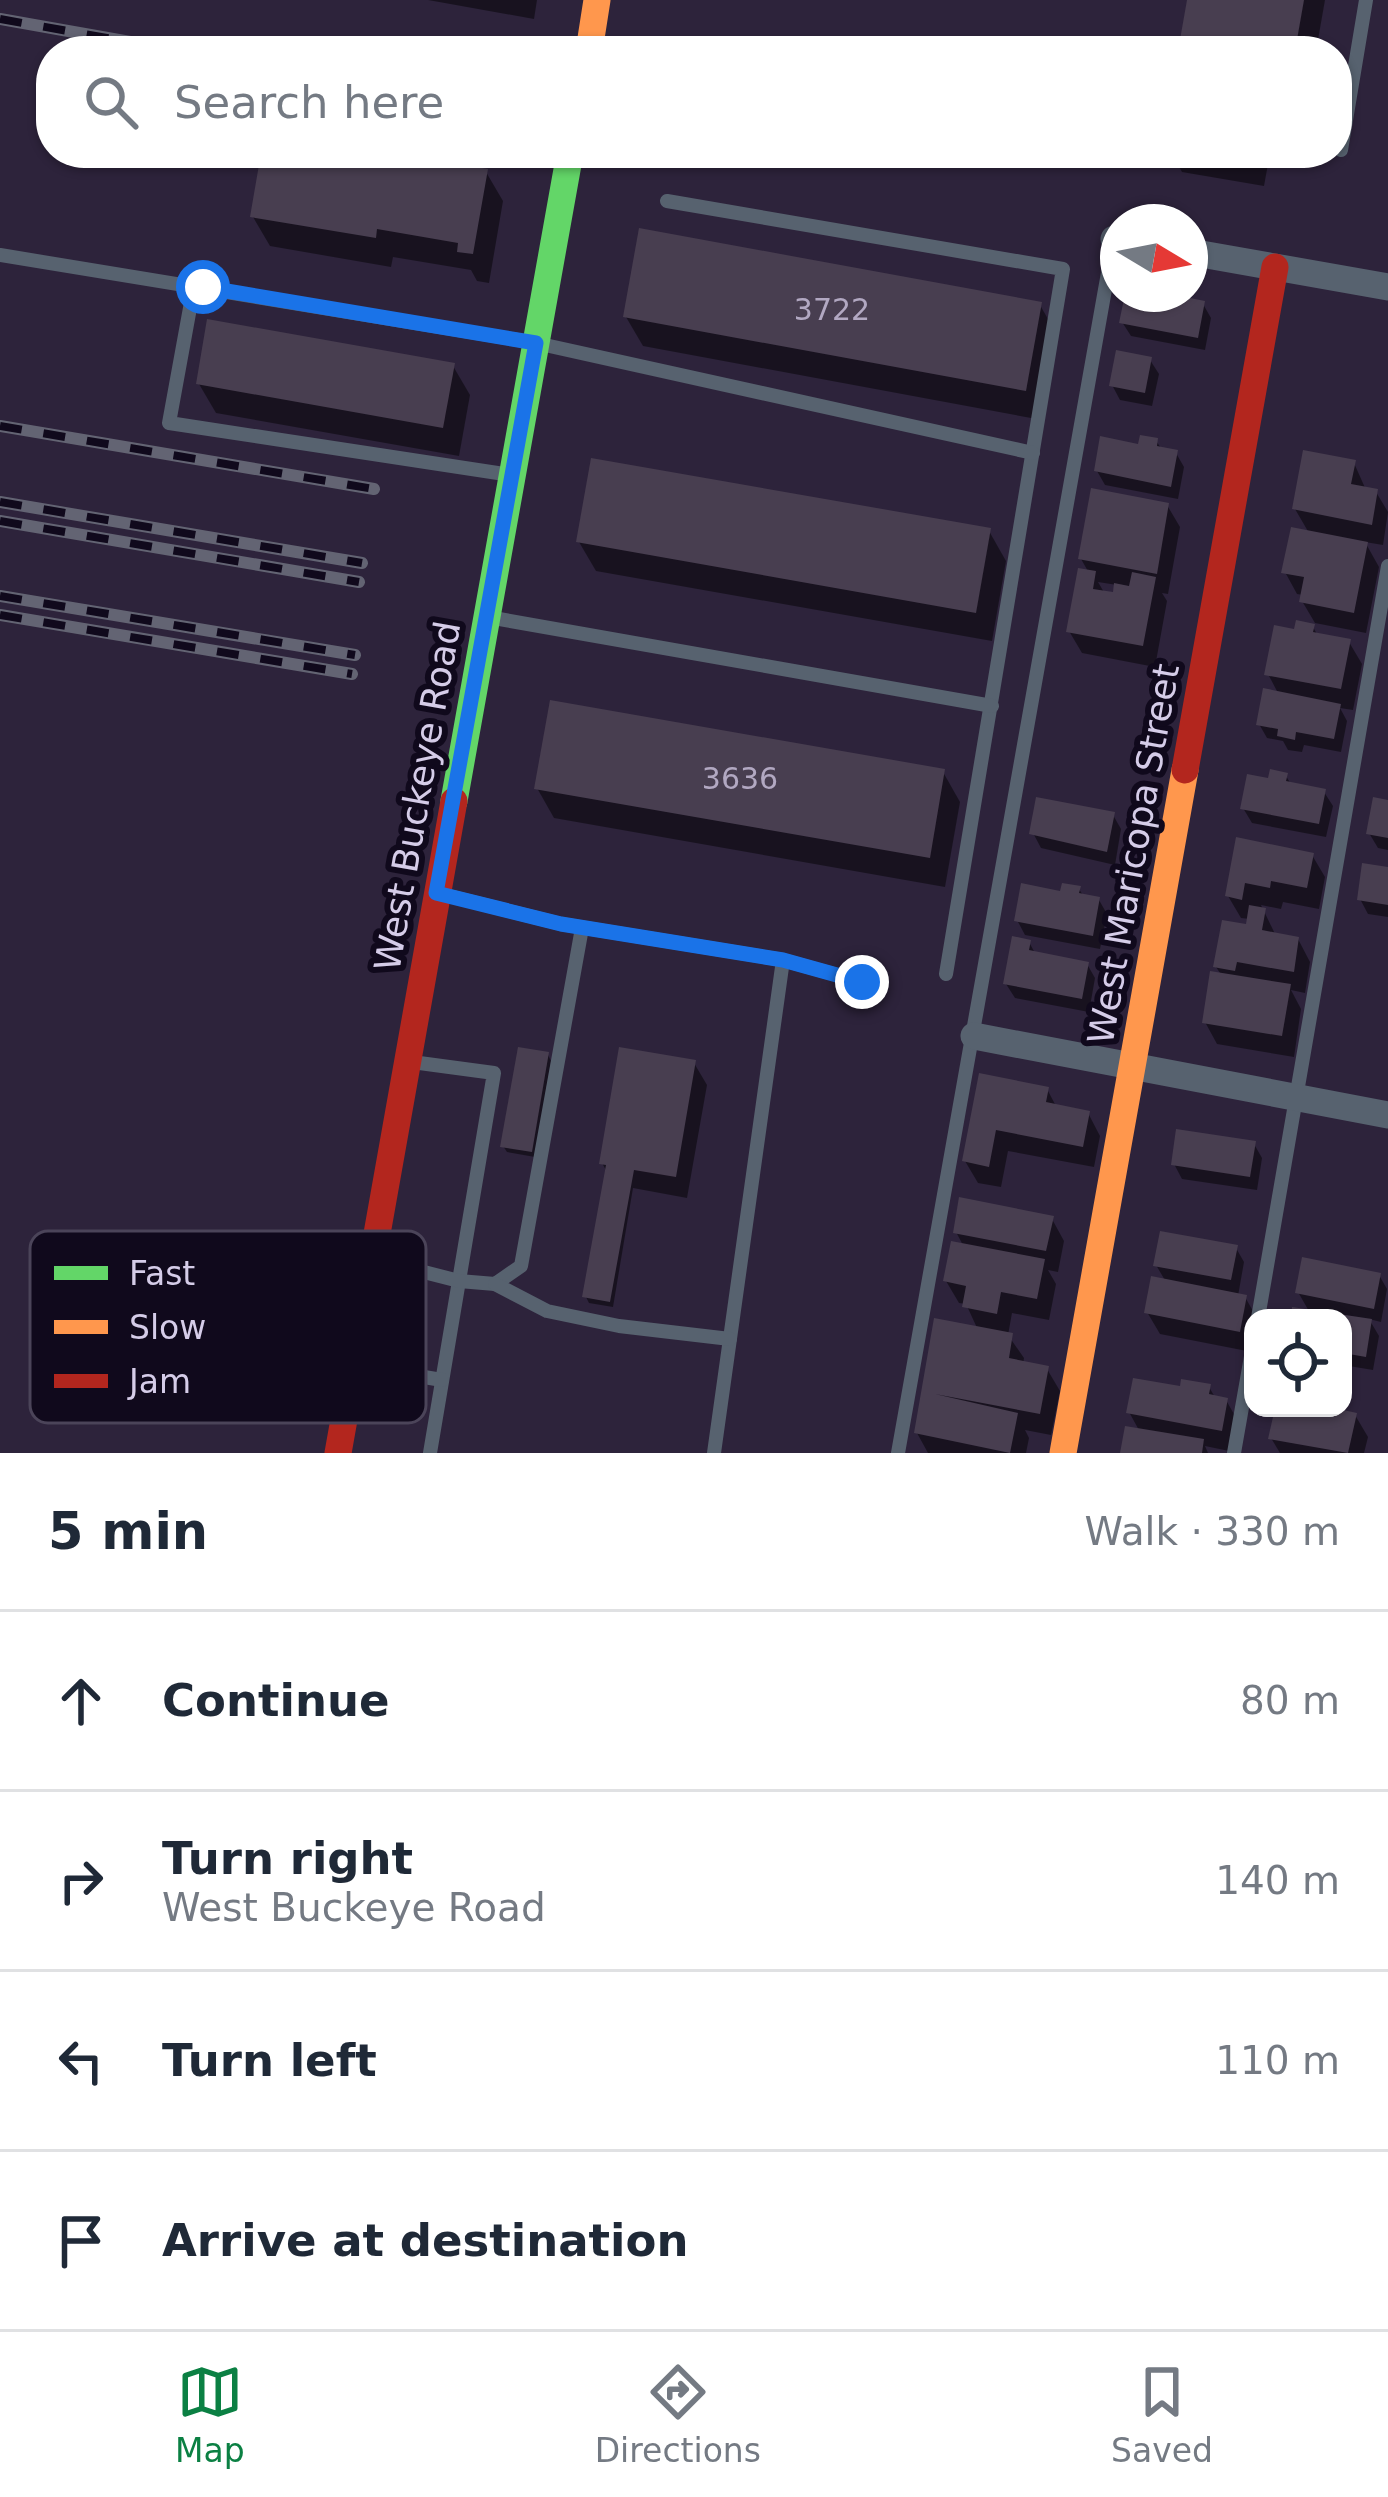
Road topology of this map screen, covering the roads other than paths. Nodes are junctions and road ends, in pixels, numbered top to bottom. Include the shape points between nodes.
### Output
1 (597, 0) edge
2 (1366, 0) edge
3 (591, 36) edge
4 (1352, 84) edge
5 (568, 168) edge
6 (667, 201) dead end
7 (0, 254) edge
8 (1208, 255) edge
9 (1275, 267) junction
10 (194, 286) junction
11 (1388, 287) edge
12 (1103, 312) edge
13 (536, 343) junction
14 (1033, 453) junction
15 (511, 475) junction
16 (1388, 566) edge
17 (486, 617) junction
18 (992, 706) junction
19 (436, 893) junction
20 (583, 928) junction
21 (783, 960) junction
22 (946, 974) dead end
23 (862, 982) dead end
24 (974, 1036) junction
25 (406, 1061) junction
26 (1132, 1066) junction
27 (1297, 1097) junction
28 (1388, 1115) edge
29 (377, 1231) edge
30 (426, 1273) edge
31 (459, 1281) junction
32 (495, 1284) junction
33 (1260, 1309) edge
34 (730, 1339) junction
35 (426, 1377) edge
36 (442, 1380) junction
37 (1244, 1396) edge
38 (343, 1423) edge
39 (338, 1453) edge
40 (430, 1453) edge
41 (714, 1453) edge
42 (898, 1453) edge
43 (1064, 1453) edge
44 (1234, 1453) edge

1 - 3 main road
2 - 4 lane
5 - 13 main road, West Buckeye Road
6 - 14 lane via 1063,269
7 - 10 lane
8 - 9 street
9 - 11 street
9 - 26 main road, West Maricopa Street
10 - 13 lane
10 - 15 lane via 169,422
12 - 24 lane
13 - 14 lane
13 - 15 main road, West Buckeye Road
14 - 18 lane
15 - 17 main road, West Buckeye Road
16 - 27 lane
17 - 18 lane
17 - 19 main road, West Buckeye Road
18 - 22 lane
19 - 20 lane
19 - 25 main road, West Buckeye Road
20 - 21 lane
20 - 32 lane via 521,1267
21 - 23 lane
21 - 34 lane
24 - 26 street
24 - 42 lane
25 - 29 main road, West Buckeye Road
25 - 31 lane via 494,1073
26 - 27 street
26 - 43 main road, West Maricopa Street
27 - 28 street
27 - 33 lane
30 - 31 lane
31 - 32 lane
31 - 36 lane
32 - 34 lane via 547,1311
34 - 41 lane
35 - 36 lane
36 - 40 lane
37 - 44 lane
38 - 39 main road, West Buckeye Road

